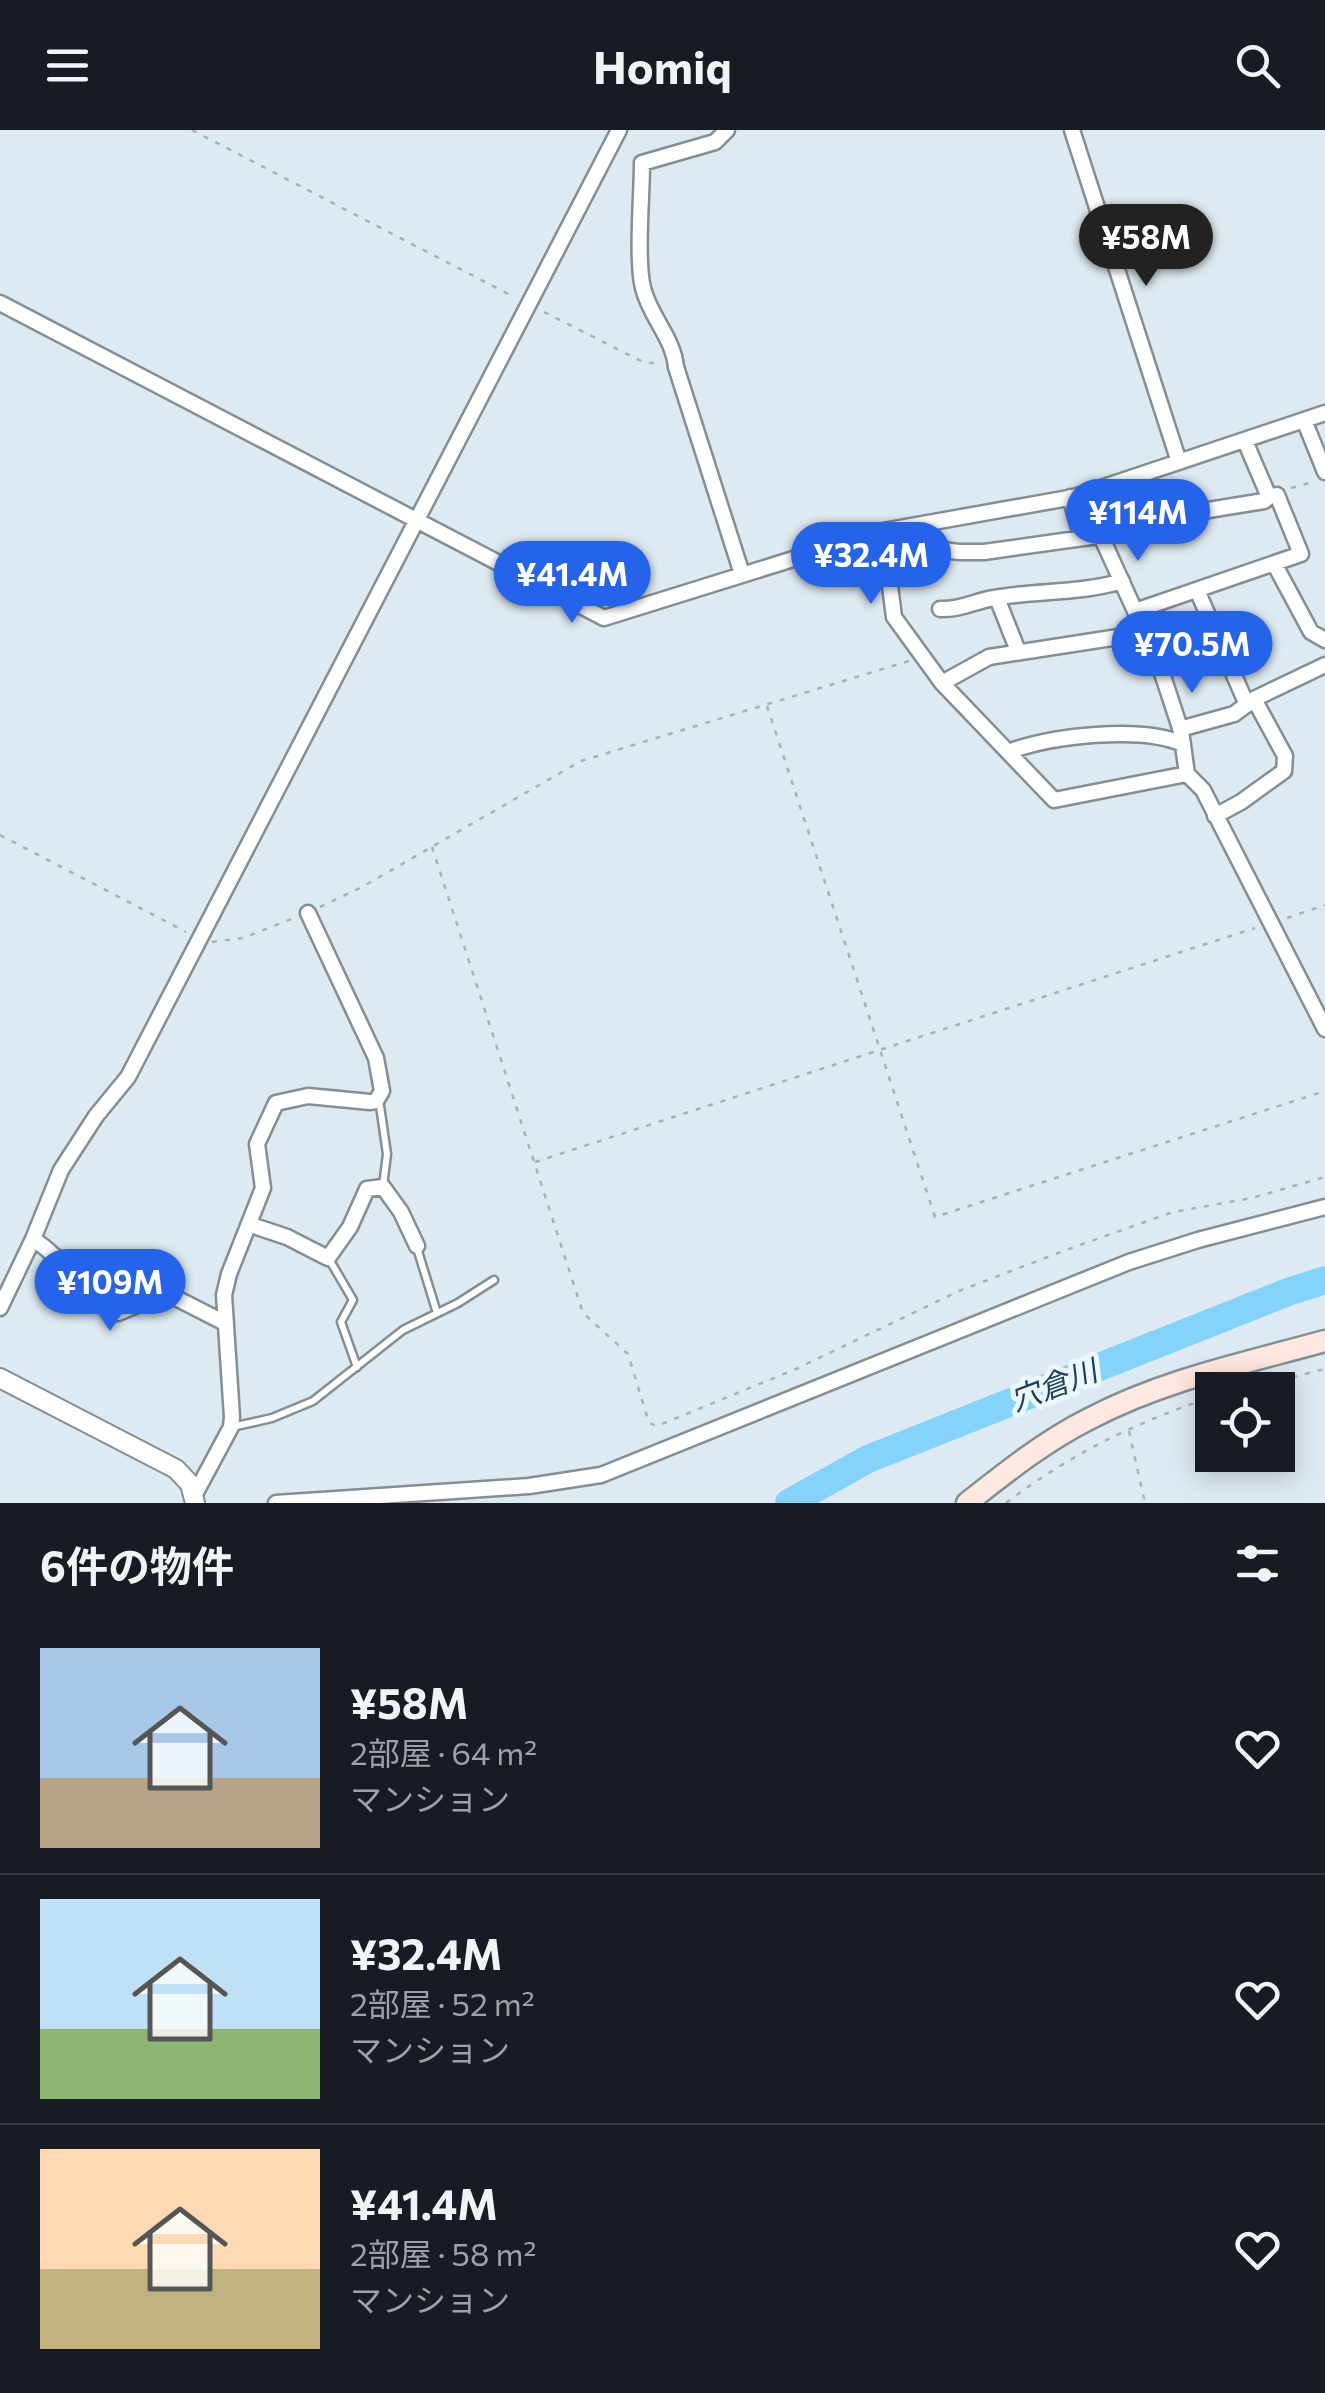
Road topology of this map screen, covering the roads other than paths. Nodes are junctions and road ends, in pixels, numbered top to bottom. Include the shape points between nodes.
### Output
1 (619, 130) edge
2 (727, 130) edge
3 (1072, 130) edge
4 (0, 303) edge
5 (1325, 413) edge
6 (1304, 420) junction
7 (1244, 441) junction
8 (1179, 462) junction
9 (1325, 475) edge
10 (1273, 496) junction
11 (1070, 498) junction
12 (418, 520) junction
13 (889, 530) junction
14 (1102, 536) junction
15 (1082, 538) junction
16 (1275, 565) junction
17 (742, 574) junction
18 (1122, 580) junction
19 (1197, 590) junction
20 (997, 598) junction
21 (940, 609) dead end
22 (1135, 611) junction
23 (1144, 634) junction
24 (1325, 640) edge
25 (1018, 651) junction
26 (1325, 665) edge
27 (942, 683) junction
28 (1251, 702) junction
29 (1182, 736) junction
30 (1008, 752) junction
31 (1186, 774) junction
32 (1214, 816) junction
33 (308, 913) road end
34 (1325, 1029) edge
35 (376, 1101) junction
36 (383, 1187) junction
37 (1325, 1207) edge
38 (250, 1225) junction
39 (34, 1239) junction
40 (417, 1246) joint
41 (329, 1258) junction
42 (494, 1280) dead end
43 (0, 1308) edge
44 (438, 1313) junction
45 (225, 1323) junction
46 (1325, 1342) edge
47 (358, 1368) junction
48 (0, 1378) edge
49 (231, 1427) junction
50 (194, 1500) edge
51 (276, 1503) edge
52 (967, 1503) edge

1 - 12 street
2 - 17 street via 715,142 642,163 642,284 672,344
3 - 8 street
4 - 12 street
5 - 6 street
6 - 7 street
6 - 9 street
7 - 8 street
7 - 10 street
8 - 11 street
10 - 14 street
10 - 16 street via 1302,554
11 - 13 street
11 - 15 street
12 - 17 street via 604,618
12 - 39 street via 128,1077 61,1170
13 - 15 street via 911,546 959,552
13 - 17 street
13 - 27 street via 894,617
14 - 15 street
14 - 18 street
16 - 19 street
16 - 24 street via 1311,632
18 - 20 street
18 - 22 street
19 - 22 street
19 - 28 street
20 - 21 street
20 - 25 street
22 - 23 street
23 - 25 street
23 - 29 street
25 - 27 street via 979,660
26 - 28 street
27 - 30 street
28 - 29 street
28 - 32 street via 1286,766
29 - 30 street via 1123,734
29 - 31 street
30 - 31 street via 1054,800
31 - 32 street via 1198,781
32 - 34 street
33 - 35 street via 376,1058 382,1090
35 - 36 lane via 386,1154
35 - 38 street via 308,1096 276,1103 256,1144 263,1188
36 - 40 street
36 - 41 street via 367,1190
37 - 51 street via 1129,1262 601,1474 550,1484
38 - 41 street
38 - 45 street via 229,1274
39 - 43 street
39 - 45 street via 118,1313 166,1293
40 - 44 lane
41 - 47 lane via 354,1300 341,1322
42 - 44 lane
44 - 47 lane via 403,1330
45 - 49 street
46 - 52 main road via 1184,1380 1107,1410
47 - 49 lane via 297,1408
48 - 50 street via 176,1469
49 - 50 street

